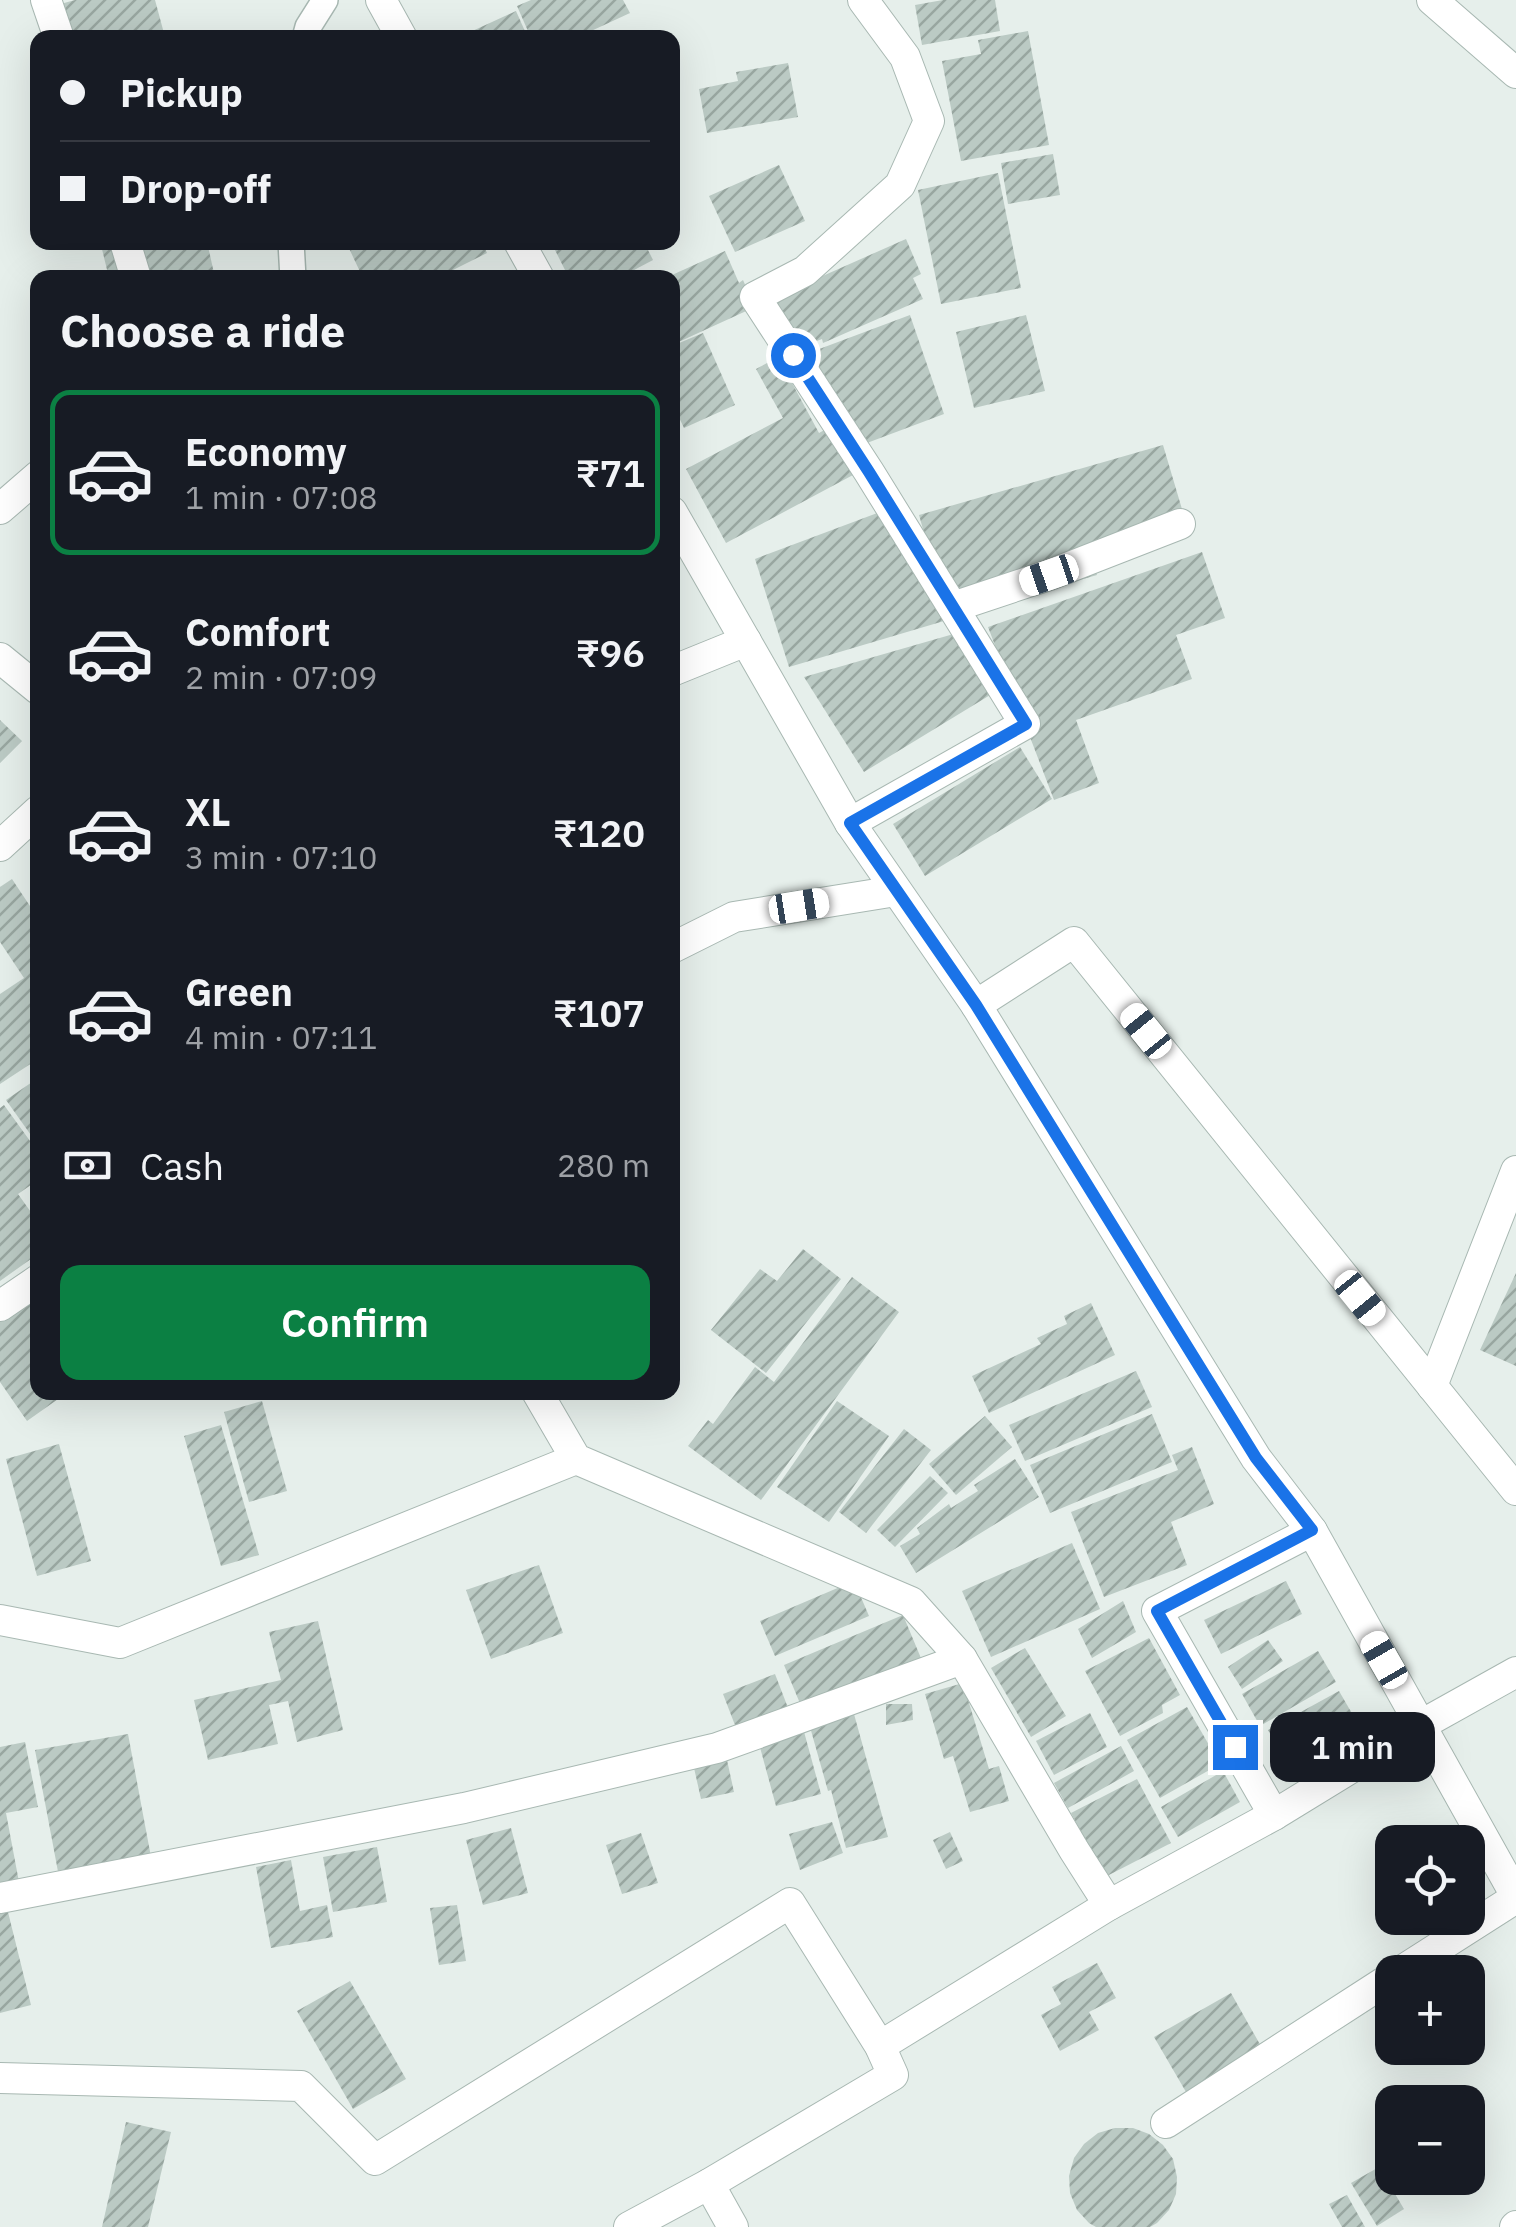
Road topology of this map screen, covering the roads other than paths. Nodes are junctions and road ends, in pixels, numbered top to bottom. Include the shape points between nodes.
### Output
1 (46, 0) edge
2 (325, 0) edge
3 (380, 0) edge
4 (863, 0) edge
5 (1432, 0) edge
6 (55, 30) edge
7 (307, 30) edge
8 (397, 30) edge
9 (1516, 73) edge
10 (30, 483) edge
11 (0, 508) edge
12 (1180, 524) dead end
13 (680, 526) edge
14 (953, 607) junction
15 (746, 641) junction
16 (0, 658) edge
17 (680, 668) edge
18 (30, 682) edge
19 (30, 818) edge
20 (850, 823) junction
21 (0, 846) edge
22 (896, 890) junction
23 (680, 944) edge
24 (976, 1005) junction
25 (1516, 1171) edge
26 (30, 1285) edge
27 (0, 1306) edge
28 (1432, 1386) junction
29 (542, 1400) edge
30 (576, 1458) junction
31 (1516, 1490) edge
32 (1312, 1530) junction
33 (0, 1620) edge
34 (962, 1659) junction
35 (1516, 1672) edge
36 (1421, 1725) junction
37 (1274, 1814) junction
38 (1516, 1897) edge
39 (0, 1898) edge
40 (1109, 1906) junction
41 (1426, 1955) edge
42 (1375, 1988) edge
43 (880, 2046) junction
44 (0, 2078) edge
45 (1166, 2123) dead end
46 (710, 2184) junction
47 (629, 2227) edge
48 (733, 2227) edge

1 - 6 street
2 - 7 lane
3 - 8 street
4 - 14 street via 905,57 929,121 900,185 805,271 755,297
5 - 9 street
10 - 11 street
12 - 14 street
13 - 15 street
14 - 20 street via 1026,724
15 - 17 street
15 - 20 street
16 - 18 street
19 - 21 street
20 - 22 street
22 - 23 street via 734,917
22 - 24 street
24 - 28 street via 1074,942
24 - 32 street via 1256,1458
25 - 28 street
26 - 27 street
28 - 31 street
29 - 30 street
30 - 33 street via 120,1643
30 - 34 street via 911,1602
32 - 36 street
32 - 37 street via 1157,1611
34 - 39 street via 717,1748 464,1808
34 - 40 street
35 - 36 street
36 - 37 street
36 - 38 street
37 - 40 street
38 - 41 street
40 - 43 street
42 - 45 street
43 - 44 street via 790,1903 375,2160 300,2086
43 - 46 street via 893,2075
46 - 47 street
46 - 48 street

